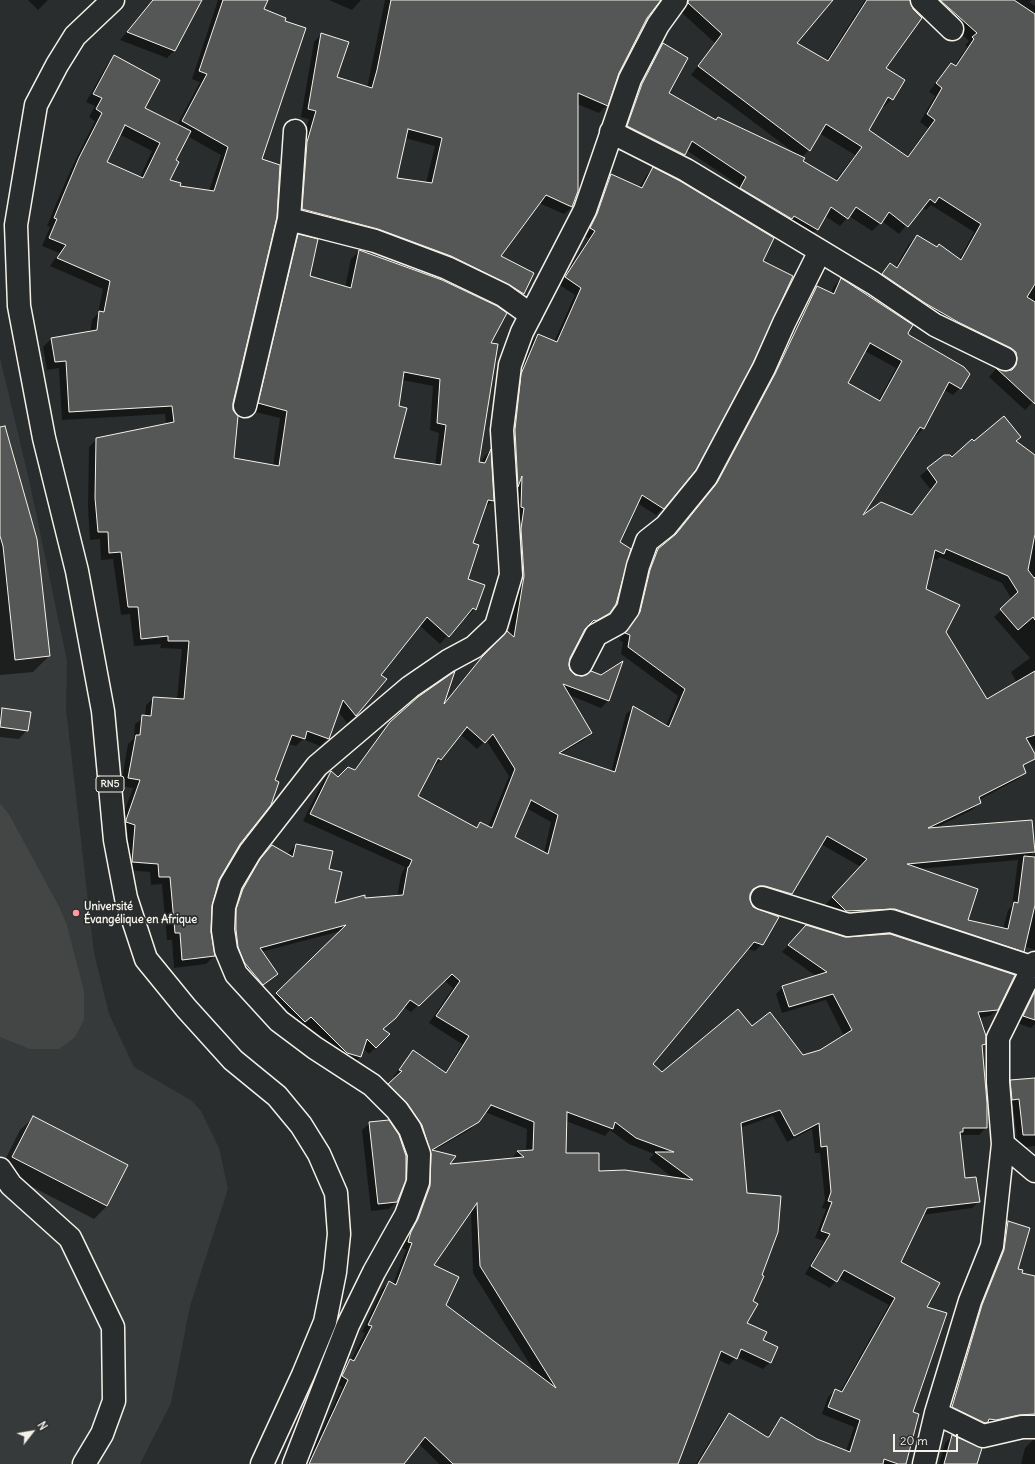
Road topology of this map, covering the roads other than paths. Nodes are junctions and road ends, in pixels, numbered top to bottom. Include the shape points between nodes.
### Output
1 (113, 0) edge
2 (676, 0) edge
3 (922, 0) edge
4 (952, 29) dead end
5 (295, 131) dead end
6 (611, 132) junction
7 (289, 219) junction
8 (820, 251) junction
9 (531, 315) junction
10 (1004, 359) dead end
11 (245, 406) dead end
12 (581, 664) dead end
13 (762, 898) dead end
14 (1033, 965) edge
15 (1003, 1144) junction
16 (0, 1169) edge
17 (1035, 1171) edge
18 (936, 1413) junction
19 (1035, 1427) edge
20 (84, 1464) edge
21 (262, 1464) edge
22 (294, 1464) edge
23 (924, 1464) edge

1 - 21 main road, RN5 via 75,36 36,105 16,225 19,306 44,438 78,571 102,703 115,840 126,898 146,959 233,1060 277,1096 301,1125 319,1154 336,1193 339,1234 335,1272 325,1322
2 - 6 main road via 640,57
3 - 4 main road
5 - 7 main road
6 - 8 main road via 686,170
6 - 9 main road via 585,210
7 - 9 main road via 375,241 447,268 503,295
7 - 11 main road
8 - 10 main road via 935,325
8 - 12 main road via 764,368 706,477 666,526 647,541 628,609 618,623 596,635
9 - 22 main road via 510,365 502,430 511,575 496,626 474,646 410,687 317,766 250,852 231,884 224,907 222,930 226,950 236,974 279,1021 372,1085 397,1110 410,1129 418,1154 418,1182 406,1215 348,1325
13 - 14 main road via 848,925 891,921
14 - 15 main road via 998,1038 998,1082
15 - 17 main road
15 - 18 main road via 992,1246 970,1301
16 - 20 main road via 11,1185 70,1238 113,1327 114,1401 102,1434
18 - 19 main road via 983,1436
18 - 23 main road

